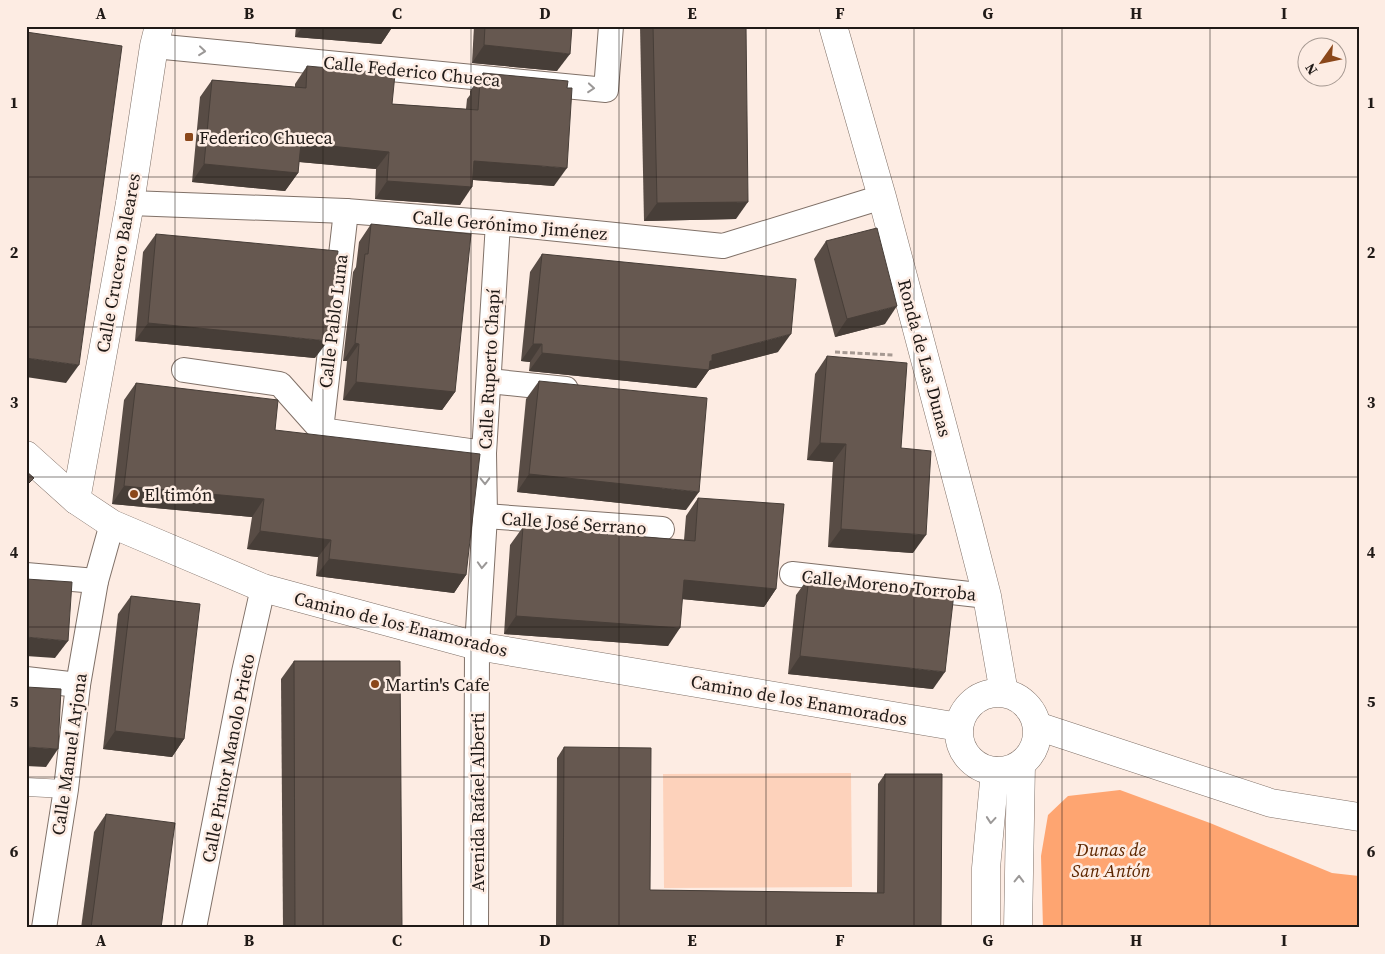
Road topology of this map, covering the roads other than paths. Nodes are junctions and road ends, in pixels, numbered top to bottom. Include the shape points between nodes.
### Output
1 (610, 26) edge
2 (833, 26) edge
3 (156, 36) edge
4 (882, 197) junction
5 (130, 203) junction
6 (346, 211) junction
7 (498, 223) junction
8 (184, 370) dead end
9 (488, 381) junction
10 (587, 391) edge
11 (320, 430) junction
12 (484, 453) junction
13 (26, 455) edge
14 (76, 500) junction
15 (485, 516) junction
16 (112, 524) junction
17 (662, 529) dead end
18 (792, 574) dead end
19 (26, 575) edge
20 (96, 582) junction
21 (263, 588) junction
22 (986, 596) junction
23 (477, 646) junction
24 (26, 679) edge
25 (78, 685) junction
26 (1004, 693) junction
27 (1037, 726) junction
28 (959, 727) junction
29 (1022, 764) junction
30 (995, 771) junction
31 (26, 787) edge
32 (66, 789) junction
33 (1359, 817) edge
34 (44, 928) edge
35 (194, 928) edge
36 (476, 928) edge
37 (986, 928) edge
38 (1018, 928) edge

3 -> 1 street, Calle Federico Chueca via 606,90
2 - 4 street, Ronda de Las Dunas
3 - 5 street, Calle Crucero Baleares
4 - 7 street, Calle Gerónimo Jiménez via 724,246
4 - 22 street, Ronda de Las Dunas
5 - 6 street, Calle Gerónimo Jiménez
5 - 14 street, Calle Crucero Baleares
6 - 7 street, Calle Gerónimo Jiménez
6 - 11 street, Calle Pablo Luna
7 - 9 street, Calle Ruperto Chapí
8 - 11 street via 280,384
9 - 10 street
9 - 12 street, Calle Ruperto Chapí
11 - 12 street
12 -> 15 street, Calle Ruperto Chapí
13 - 14 street, Camino de los Enamorados
14 - 16 street, Camino de los Enamorados
15 - 17 street, Calle José Serrano
15 -> 23 street, Calle Ruperto Chapí
16 - 20 street, Calle Manuel Arjona
16 - 21 street, Camino de los Enamorados
18 - 22 street, Calle Moreno Torroba
19 - 20 street
20 - 25 street, Calle Manuel Arjona
21 - 23 street, Camino de los Enamorados
21 - 35 street, Calle Pintor Manolo Prieto
22 - 26 street, Ronda de Las Dunas
23 - 28 street, Camino de los Enamorados
23 - 36 street, Avenida Rafael Alberti
24 - 25 street
25 - 32 street, Calle Manuel Arjona
26 - 27 street via 1026,704
26 - 28 street via 992,693 970,704
27 - 29 street via 1034,747
27 - 33 street via 1271,803
28 - 30 street via 965,752 983,768
29 - 30 street
38 -> 29 street
30 -> 37 street via 986,868
31 - 32 street
32 - 34 street, Calle Manuel Arjona

